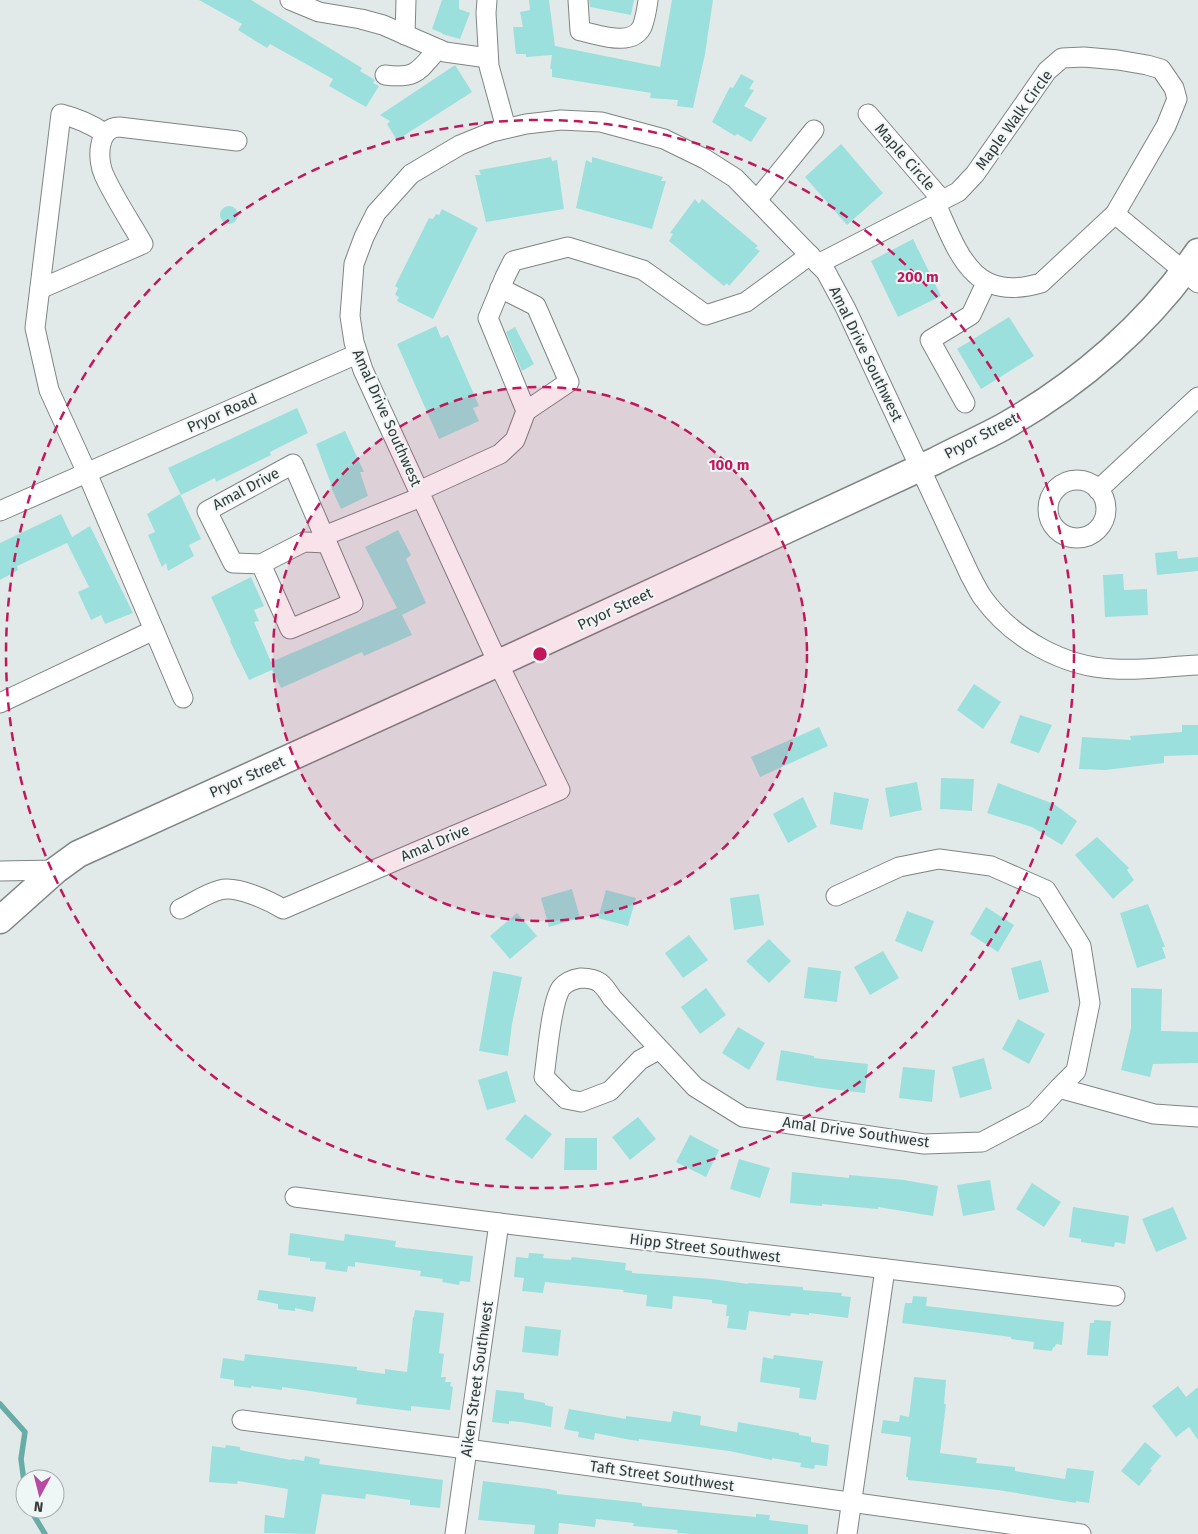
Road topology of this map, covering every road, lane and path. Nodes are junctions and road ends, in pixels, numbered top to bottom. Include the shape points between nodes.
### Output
1 (290, 0) edge
2 (406, 0) edge
3 (487, 0) edge
4 (578, 0) edge
5 (648, 0) edge
6 (405, 36) junction
7 (438, 49) junction
8 (488, 58) junction
9 (385, 76) dead end
10 (868, 114) dead end
11 (506, 128) junction
12 (814, 130) dead end
13 (104, 133) junction
14 (237, 141) dead end
15 (756, 200) junction
16 (939, 202) junction
17 (1115, 214) junction
18 (814, 260) junction
19 (1194, 269) edge
20 (986, 283) junction
21 (500, 288) junction
22 (40, 289) junction
23 (357, 354) junction
24 (1198, 397) edge
25 (965, 403) dead end
26 (526, 411) junction
27 (920, 467) junction
28 (87, 473) junction
29 (1098, 490) dead end
30 (420, 494) junction
31 (0, 511) edge
32 (326, 540) junction
33 (261, 564) junction
34 (154, 630) junction
35 (498, 663) junction
36 (1198, 665) edge
37 (183, 698) dead end
38 (0, 703) edge
39 (56, 870) junction
40 (0, 871) edge
41 (836, 896) dead end
42 (180, 909) dead end
43 (0, 920) edge
44 (658, 1050) junction
45 (1059, 1088) junction
46 (1198, 1118) edge
47 (295, 1197) dead end
48 (499, 1224) junction
49 (885, 1269) junction
50 (1115, 1296) dead end
51 (242, 1420) dead end
52 (467, 1449) junction
53 (851, 1502) junction
54 (455, 1534) edge
55 (847, 1534) edge
56 (1081, 1534) edge

1 - 6 street via 319,12 383,25
2 - 6 street
3 - 8 street
4 - 5 street via 580,31 620,39 634,36 642,27
6 - 7 street
7 - 8 street
7 - 9 street via 414,74
8 - 11 street
10 - 16 street, Maple Circle
11 - 15 street, Amal Drive Southwest via 562,120 601,122 664,139 736,178
11 - 23 street, Amal Drive Southwest via 460,145 411,174 376,214 354,264 350,316
12 - 15 street
13 - 14 street via 119,127
13 - 22 street via 61,114
13 - 22 street via 101,141 103,173 143,244
15 - 18 street, Amal Drive Southwest
16 - 17 street, Maple Walk Circle via 958,192 975,174 1047,71 1062,58 1084,57 1118,60 1161,70 1174,88 1177,99 1166,126
16 - 18 street, Maple Walk Circle
16 - 20 street via 956,249
17 - 19 street
17 - 20 street, Maple Walk Circle via 1041,282 1026,287 1004,288
18 - 21 street, Maple Walk Circle via 746,302 706,315 643,270 568,247 513,261
18 - 27 street, Amal Drive Southwest via 826,272 846,309
19 - 27 main road, Pryor Street via 1126,337 1064,389 1003,427
20 - 25 street via 971,316 930,340
21 - 26 street via 488,318
21 - 26 street via 536,306 569,382
22 - 28 street via 35,328 49,390
23 - 28 street, Pryor Road
23 - 30 street, Amal Drive Southwest
24 - 29 street
26 - 30 street, Amal Drive via 516,440 500,454
27 - 35 main road, Pryor Street
27 - 36 street, Amal Drive Southwest via 974,583 1014,631 1052,655 1082,665 1114,669
28 - 31 street, Pryor Road
28 - 34 street
30 - 32 street, Amal Drive
30 - 35 street, Amal Drive Southwest
32 - 33 street, Amal Drive via 304,542
32 - 33 street, Amal Drive via 353,603 290,629
32 - 33 street, Amal Drive via 293,464 207,510 233,563
34 - 37 street
34 - 38 street
35 - 39 main road, Pryor Street via 78,854
35 - 42 street, Amal Drive via 560,790 284,909 246,892 221,889
39 - 40 street
39 - 43 main road, Pryor Street
41 - 45 street, Amal Drive Southwest via 899,867 939,859 991,866 1046,890 1081,946 1090,1003 1076,1071
44 - 44 street, Amal Drive Southwest via 602,983 590,978 573,978 562,988 555,1003 544,1077 566,1098 581,1102 610,1091 640,1060
44 - 45 street, Amal Drive Southwest via 695,1087 743,1117 924,1144 982,1142 1035,1114
45 - 46 street via 1154,1114
47 - 48 street, Hipp Street Southwest
48 - 49 street, Hipp Street Southwest
48 - 52 street, Aiken Street Southwest
49 - 50 street, Hipp Street Southwest
49 - 53 street
51 - 52 street, Taft Street Southwest
52 - 53 street, Taft Street Southwest
52 - 54 street, Aiken Street Southwest
53 - 55 street
53 - 56 street, Taft Street Southwest

